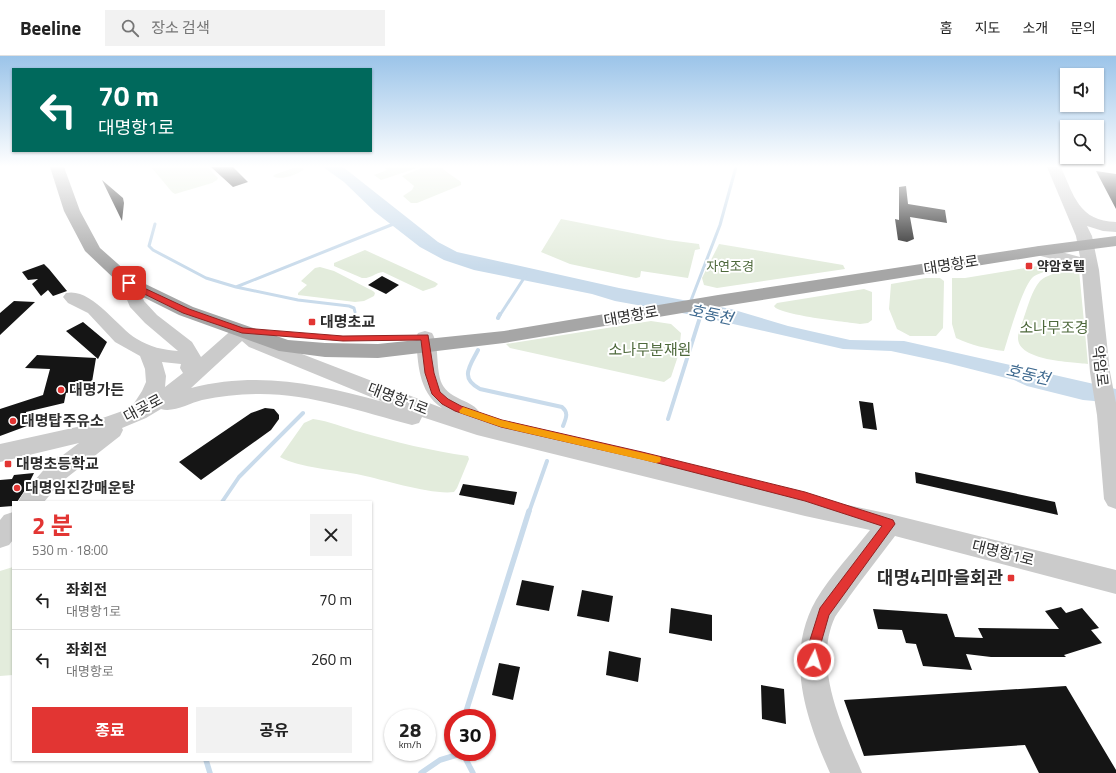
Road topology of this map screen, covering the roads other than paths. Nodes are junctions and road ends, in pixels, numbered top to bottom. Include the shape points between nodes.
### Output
1 (68, 200) edge
2 (1068, 200) edge
3 (1071, 207) junction
4 (1116, 227) edge
5 (1116, 231) edge
6 (1085, 241) junction
7 (1116, 241) edge
8 (1039, 251) junction
9 (1091, 270) junction
10 (129, 283) junction
11 (72, 297) dead end
12 (242, 330) junction
13 (426, 342) junction
14 (148, 352) junction
15 (192, 357) junction
16 (182, 385) junction
17 (139, 413) junction
18 (477, 426) junction
19 (79, 435) junction
20 (10, 451) edge
21 (52, 476) junction
22 (1116, 500) edge
23 (31, 501) edge
24 (12, 523) edge
25 (890, 524) junction
26 (0, 536) edge
27 (1116, 582) edge
28 (846, 773) edge

1 - 10 main road, 대명항로 via 93,251
2 - 3 street, 약암로
3 - 4 street via 1088,222 1099,226
3 - 6 street, 약암로
5 - 6 main road, 대명항로
6 - 7 main road, 대명항로
6 - 8 main road, 대명항로
6 - 9 street, 약암로
6 - 13 main road, 대명항로 via 696,296
8 - 9 street via 1067,257
8 - 13 main road, 대명항로 via 718,301 504,338
9 - 22 street, 약암로 via 1100,372 1108,415
10 - 12 main road, 대명항로 via 186,311
10 - 15 street via 136,303 173,334
11 - 14 street via 93,309 130,343
12 - 13 main road, 대명항로 via 286,346 325,350 378,351
12 - 16 street, 대곶로
12 - 18 street, 대명항1로 via 256,343 427,411
13 - 25 street, 대명항1로 via 429,373 436,394 445,402 473,414 501,423 805,496
14 - 15 street via 177,358
14 - 17 street via 156,368 157,378
15 - 16 street
16 - 17 street, 대곶로
17 - 18 street via 200,392 240,386 275,387 314,392 435,422
17 - 19 street, 대곶로
17 - 21 street
18 - 25 street, 대명항1로 via 805,506
19 - 20 street, 대곶로
19 - 21 street
20 - 21 street via 37,452 47,458 52,465
21 - 23 street
24 - 26 street
25 - 27 street, 대명항1로
25 - 28 street via 824,612 815,643 814,660 820,707

